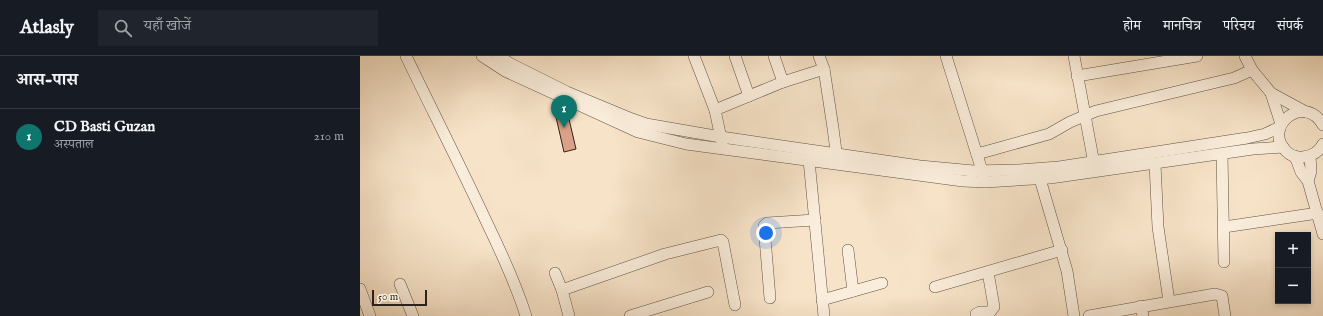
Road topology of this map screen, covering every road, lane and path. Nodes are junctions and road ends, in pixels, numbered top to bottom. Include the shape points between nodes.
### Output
1 (406, 56) edge
2 (482, 56) edge
3 (498, 56) edge
4 (694, 56) edge
5 (734, 56) edge
6 (774, 56) edge
7 (819, 56) edge
8 (946, 56) edge
9 (1074, 56) edge
10 (1197, 56) edge
11 (1245, 56) edge
12 (824, 69) junction
13 (1252, 70) junction
14 (1078, 76) junction
15 (784, 82) junction
16 (1271, 93) junction
17 (749, 96) junction
18 (715, 110) junction
19 (1314, 112) edge
20 (1084, 115) junction
21 (1323, 125) edge
22 (1281, 126) junction
23 (721, 137) junction
24 (1322, 146) edge
25 (1283, 147) junction
26 (724, 149) junction
27 (977, 154) junction
28 (1222, 154) junction
29 (1295, 156) junction
30 (1310, 156) junction
31 (837, 159) junction
32 (809, 160) junction
33 (1155, 164) junction
34 (1095, 167) junction
35 (982, 171) junction
36 (1040, 179) junction
37 (1308, 181) junction
38 (985, 182) junction
39 (1318, 213) junction
40 (815, 220) junction
41 (1224, 227) junction
42 (1323, 234) edge
43 (848, 250) dead end
44 (1062, 250) junction
45 (1224, 262) dead end
46 (988, 272) junction
47 (555, 273) dead end
48 (882, 283) dead end
49 (400, 284) dead end
50 (935, 287) dead end
51 (360, 289) edge
52 (562, 290) junction
53 (854, 291) junction
54 (708, 292) dead end
55 (770, 298) dead end
56 (822, 300) junction
57 (1169, 301) junction
58 (735, 305) dead end
59 (1142, 311) edge
60 (370, 316) edge
61 (413, 316) edge
62 (526, 316) edge
63 (569, 316) edge
64 (630, 316) edge
65 (824, 316) edge
66 (976, 316) edge
67 (1074, 316) edge
68 (1089, 316) edge
69 (1225, 316) edge

1 - 62 street via 482,211 518,291
2 - 26 street via 505,71 638,132 686,144
3 - 23 street via 567,92 632,120
4 - 18 street
5 - 17 street
6 - 15 street
7 - 12 street
8 - 27 street
9 - 14 street
10 - 14 street
11 - 13 street
12 - 15 street
12 - 31 street
13 - 16 street
13 - 20 street via 1234,78
14 - 20 street
15 - 17 street
16 - 19 street
16 - 22 street
17 - 18 street
18 - 23 street
19 - 21 street
19 - 22 street via 1292,114
20 - 27 street via 1049,134
20 - 34 street
22 - 25 street via 1279,134
22 - 34 street via 1265,134 1247,138
23 - 26 street
23 - 31 street
24 - 30 street
25 - 28 street
25 - 29 street
26 - 32 street
27 - 35 street
28 - 33 street
28 - 41 street
29 - 30 street
29 - 37 street via 1300,172
30 - 37 street via 1311,171
31 - 32 street
31 - 35 street
31 - 38 street via 934,178
32 - 40 street
33 - 34 street
33 - 57 street via 1158,227
34 - 35 street
34 - 36 street
35 - 38 street
36 - 38 street
36 - 44 street
37 - 39 street
39 - 41 street
39 - 42 street
40 - 55 street via 767,223 764,226
40 - 56 street
41 - 45 street
43 - 53 street
44 - 46 street
44 - 67 street
46 - 50 street
46 - 66 street via 994,307 990,312 978,312
47 - 52 street
48 - 53 street
49 - 61 street
51 - 60 street
52 - 58 street via 666,254 721,240
52 - 63 street
53 - 56 street
54 - 64 street
56 - 65 street
57 - 59 street
57 - 69 street via 1221,295
59 - 68 street

